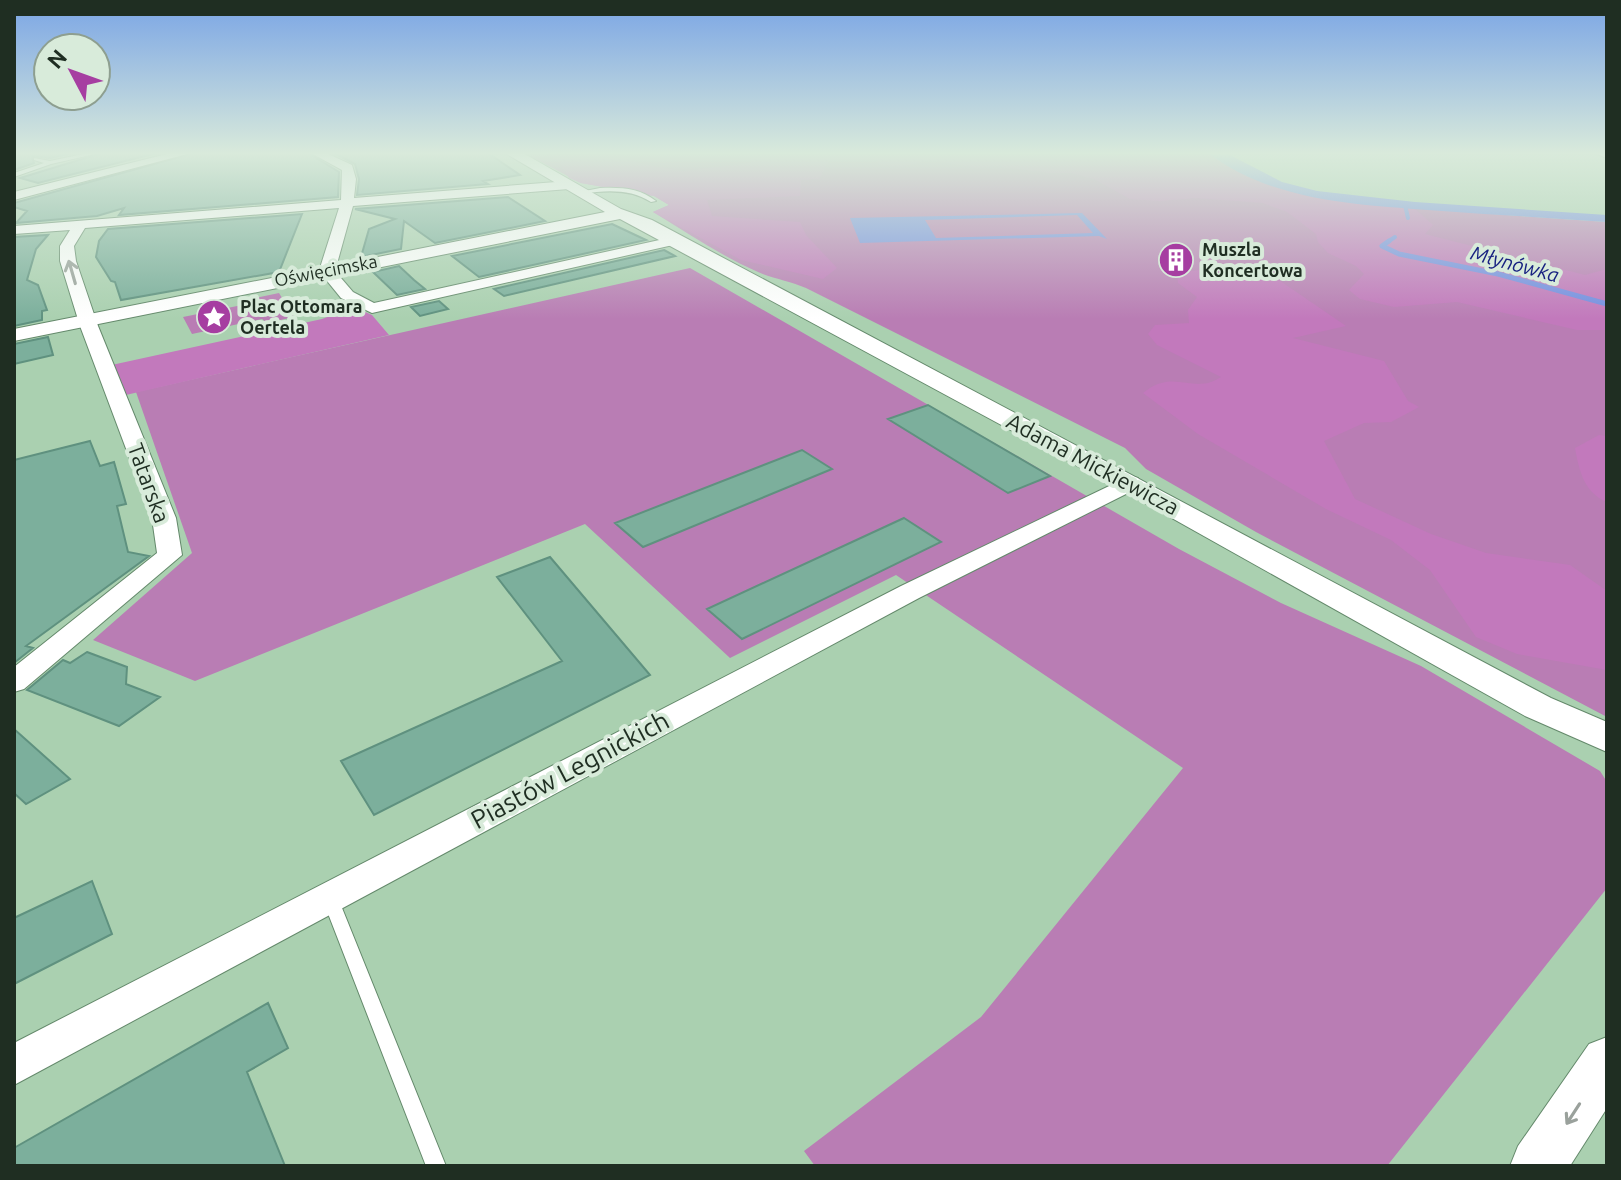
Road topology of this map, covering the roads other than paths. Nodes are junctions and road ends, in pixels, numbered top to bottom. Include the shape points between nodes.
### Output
1 (285, 208) edge
2 (345, 208) edge
3 (616, 208) edge
4 (626, 213) junction
5 (80, 225) junction
6 (14, 230) edge
7 (673, 241) junction
8 (327, 271) junction
9 (87, 320) junction
10 (14, 335) edge
11 (1130, 483) junction
12 (14, 682) edge
13 (1538, 707) junction
14 (1607, 738) edge
15 (1607, 755) edge
16 (330, 898) junction
17 (1607, 1062) edge
18 (14, 1065) edge
19 (436, 1166) edge
20 (1538, 1166) edge

1 - 5 street
2 - 8 street
3 - 4 street, Adama Mickiewicza
4 - 7 street, Adama Mickiewicza
4 - 8 street, Oświęcimska
5 - 6 street
9 -> 5 street, Tatarska via 68,261 67,246
7 - 8 street via 372,308 347,295
7 - 11 street, Adama Mickiewicza
8 - 9 street, Oświęcimska
9 - 10 street, Oświęcimska
9 - 12 street, Tatarska via 164,518 170,555
11 - 13 street, Adama Mickiewicza
11 - 16 street, Piastów Legnickich via 910,592
13 - 14 street, Adama Mickiewicza
13 - 15 street, Adama Mickiewicza
16 - 18 street, Piastów Legnickich
16 - 19 lane
17 -> 20 street

